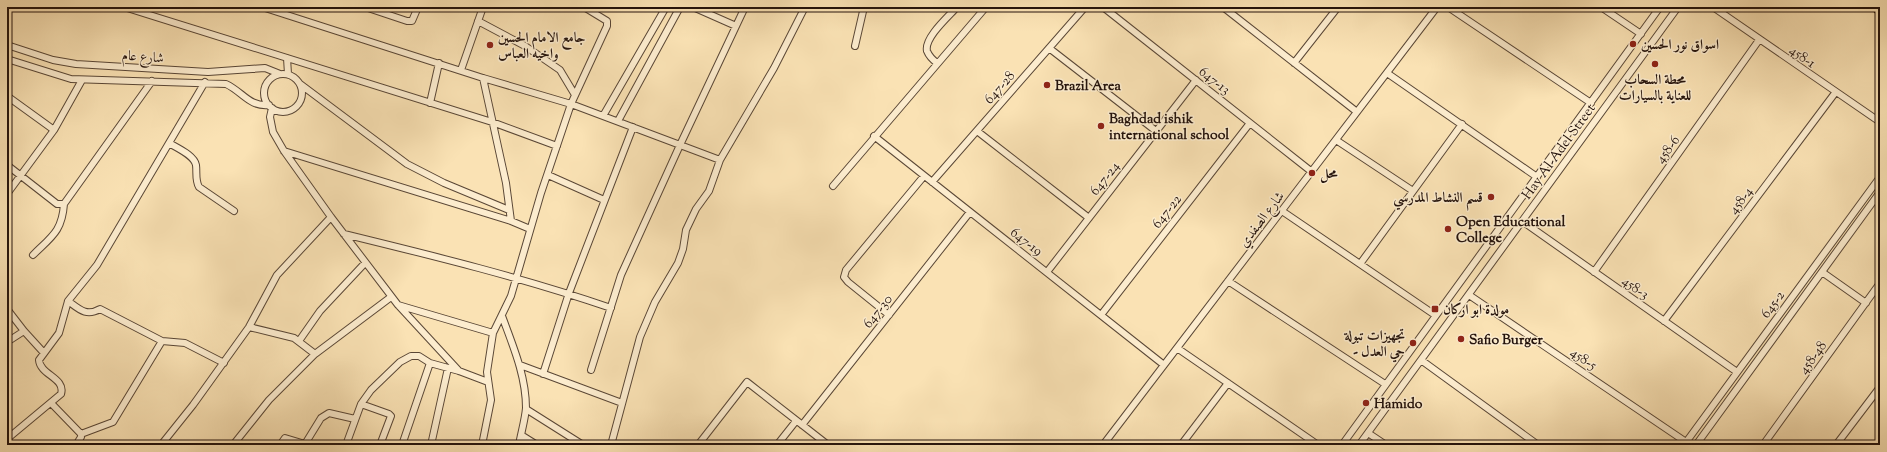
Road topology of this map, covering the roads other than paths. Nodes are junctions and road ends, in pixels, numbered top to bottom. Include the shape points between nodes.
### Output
1 (262, 7) edge
2 (365, 7) edge
3 (418, 7) edge
4 (483, 7) edge
5 (584, 7) edge
6 (666, 7) edge
7 (680, 7) edge
8 (693, 7) edge
9 (745, 7) edge
10 (805, 7) edge
11 (864, 7) edge
12 (957, 7) edge
13 (986, 7) edge
14 (1085, 7) edge
15 (1103, 7) edge
16 (1223, 7) edge
17 (1438, 7) edge
18 (1448, 7) edge
19 (1601, 7) edge
20 (1660, 7) edge
21 (1678, 7) edge
22 (1713, 7) edge
23 (1877, 7) edge
24 (128, 8) edge
25 (1336, 8) edge
26 (1880, 10) edge
27 (478, 21) junction
28 (736, 26) junction
29 (1641, 34) junction
30 (1760, 40) junction
31 (7, 45) edge
32 (855, 46) dead end
33 (1049, 48) junction
34 (32, 53) junction
35 (287, 58) junction
36 (7, 59) edge
37 (439, 63) junction
38 (937, 63) junction
39 (1294, 63) junction
40 (28, 66) junction
41 (461, 70) junction
42 (1387, 73) junction
43 (280, 74) junction
44 (288, 74) junction
45 (1612, 74) junction
46 (483, 78) junction
47 (82, 80) junction
48 (1196, 80) junction
49 (152, 81) junction
50 (205, 82) junction
51 (1623, 82) junction
52 (300, 84) junction
53 (1835, 93) junction
54 (575, 95) junction
55 (7, 96) edge
56 (430, 103) junction
57 (1591, 103) junction
58 (572, 104) junction
59 (270, 106) junction
60 (1357, 112) junction
61 (602, 116) junction
62 (492, 122) junction
63 (618, 122) junction
64 (1880, 122) edge
65 (1250, 123) junction
66 (1462, 124) junction
67 (633, 127) junction
68 (54, 130) junction
69 (977, 131) junction
70 (1156, 131) junction
71 (874, 136) junction
72 (1336, 140) junction
73 (169, 143) junction
74 (680, 145) junction
75 (557, 146) junction
76 (284, 151) junction
77 (720, 160) junction
78 (7, 165) edge
79 (1312, 172) junction
80 (548, 174) junction
81 (21, 176) junction
82 (924, 176) junction
83 (1537, 177) junction
84 (1880, 178) edge
85 (932, 182) junction
86 (833, 186) dead end
87 (1413, 191) junction
88 (1880, 192) edge
89 (7, 194) edge
90 (604, 200) junction
91 (64, 204) junction
92 (509, 210) junction
93 (234, 211) dead end
94 (1282, 211) junction
95 (970, 212) junction
96 (331, 217) junction
97 (1089, 218) junction
98 (511, 221) junction
99 (1522, 221) junction
100 (530, 229) junction
101 (344, 234) junction
102 (33, 255) dead end
103 (365, 263) junction
104 (1360, 264) junction
105 (1047, 272) junction
106 (1594, 272) junction
107 (1822, 272) junction
108 (517, 278) junction
109 (1228, 281) junction
110 (1880, 283) edge
111 (569, 293) junction
112 (1469, 295) junction
113 (391, 297) junction
114 (68, 301) junction
115 (1866, 303) junction
116 (398, 305) junction
117 (611, 308) junction
118 (7, 309) edge
119 (889, 315) junction
120 (1101, 315) junction
121 (1436, 315) junction
122 (502, 316) junction
123 (1664, 321) junction
124 (248, 327) junction
125 (24, 331) junction
126 (493, 333) junction
127 (299, 341) junction
128 (7, 342) edge
129 (162, 342) junction
130 (1177, 348) junction
131 (44, 353) junction
132 (315, 354) junction
133 (1421, 360) junction
134 (224, 363) junction
135 (430, 363) junction
136 (1164, 364) junction
137 (520, 365) junction
138 (448, 368) junction
139 (591, 370) dead end
140 (459, 371) junction
141 (1737, 372) junction
142 (543, 374) junction
143 (488, 382) junction
144 (1228, 383) junction
145 (1385, 384) junction
146 (1880, 387) edge
147 (51, 403) junction
148 (622, 403) junction
149 (361, 404) junction
150 (526, 409) junction
151 (355, 419) junction
152 (796, 420) junction
153 (802, 425) junction
154 (1368, 432) junction
155 (81, 434) junction
156 (521, 435) junction
157 (7, 439) edge
158 (307, 443) edge
159 (1685, 444) edge
160 (76, 445) edge
161 (161, 445) edge
162 (233, 445) edge
163 (280, 445) edge
164 (346, 445) edge
165 (380, 445) edge
166 (402, 445) edge
167 (431, 445) edge
168 (482, 445) edge
169 (519, 445) edge
170 (537, 445) edge
171 (583, 445) edge
172 (611, 445) edge
173 (698, 445) edge
174 (777, 445) edge
175 (828, 445) edge
176 (1103, 445) edge
177 (1181, 445) edge
178 (1318, 445) edge
179 (1342, 445) edge
180 (1359, 445) edge
181 (1386, 445) edge
182 (1538, 445) edge
183 (1696, 445) edge
184 (1763, 445) edge
185 (1836, 445) edge

1 - 37 street
2 - 3 street via 407,21 412,21
4 - 27 street
5 - 54 street via 604,18 607,26
6 - 61 street
7 - 63 street
8 - 28 street
9 - 28 street
10 - 77 street via 774,68
11 - 32 street
12 - 38 street via 928,41 929,55
13 - 38 street
14 - 33 street, 647-28
15 - 48 street, 647-13
16 - 39 street
17 - 42 street, شارع الصفدي
18 - 57 street
19 - 29 street
20 - 29 street, Hay Al-Adel Street
21 - 51 street, Hay Al-Adel Street
22 - 30 street, 458-1
23 - 26 main road
24 - 35 street
25 - 39 street
27 - 41 street
27 - 54 street via 525,46 560,70
28 - 74 street
29 - 45 street, Hay Al-Adel Street
30 - 53 street, 458-1
30 - 106 street, 458-6
31 - 34 street, شارع عام
33 - 69 street, 647-28
33 - 70 street
34 - 40 street
34 - 43 street, شارع عام via 76,64 208,72 257,68 273,70
35 - 44 street
35 - 56 street
36 - 40 street, شارع عام
37 - 41 street
37 - 56 street
38 - 71 street
39 - 60 street
40 - 47 street, شارع عام
41 - 46 street
42 - 60 street, شارع الصفدي
42 - 66 street
43 - 44 street
43 - 59 street via 272,77 264,90
44 - 52 street via 295,77
45 - 51 street
45 - 57 street, Hay Al-Adel Street
46 - 58 street
46 - 62 street
47 - 49 street, شارع عام
47 - 68 street
48 - 65 street, 647-13
48 - 70 street, 647-24
49 - 50 street, شارع عام
49 - 91 street
50 - 59 street, شارع عام via 226,84 235,88 255,105
50 - 73 street
51 - 99 street, Hay Al-Adel Street
52 - 59 street via 301,98 292,109 278,111
52 - 92 street via 407,164 444,183
53 - 64 street, 458-1
53 - 123 street, 458-4
54 - 58 street
55 - 68 street
56 - 62 street
57 - 83 street, Hay Al-Adel Street
58 - 61 street
58 - 75 street
59 - 76 street via 272,132
60 - 72 street, شارع الصفدي
61 - 63 street
62 - 75 street
62 - 92 street via 506,183
63 - 67 street
65 - 79 street, 647-13
65 - 120 street, 647-22
66 - 83 street
66 - 87 street
67 - 74 street
67 - 90 street
68 - 81 street
69 - 85 street, 647-28
69 - 97 street
70 - 97 street, 647-24
71 - 82 street, 647-19
71 - 86 street
72 - 79 street, شارع الصفدي
72 - 87 street
73 - 93 street via 196,163 199,187
73 - 114 street via 97,265
74 - 77 street
74 - 117 street via 621,275
75 - 80 street
76 - 96 street
76 - 98 street
77 - 148 street via 709,191 696,209 686,230 678,263 655,302 640,337
78 - 81 street
79 - 94 street, شارع الصفدي
80 - 90 street
80 - 100 street
81 - 89 street
81 - 91 street via 56,204
82 - 85 street, 647-19
82 - 119 street via 846,270 844,277
83 - 121 street, Hay Al-Adel Street
84 - 141 street, 645-2
85 - 95 street, 647-19
87 - 104 street
88 - 107 street, 645-2
90 - 111 street
91 - 102 street via 62,220 56,232
92 - 98 street
94 - 104 street
94 - 109 street, شارع الصفدي
95 - 105 street, 647-19
95 - 119 street, 647-30
96 - 101 street
96 - 124 street via 277,275
97 - 105 street, 647-24
98 - 100 street
99 - 106 street, 458-3
99 - 112 street, Hay Al-Adel Street
100 - 108 street
101 - 103 street
101 - 108 street
103 - 113 street
103 - 127 street via 320,311
104 - 121 street
105 - 120 street, 647-19
106 - 123 street, 458-3
107 - 115 street
107 - 183 street, 645-2
108 - 111 street
108 - 122 street
109 - 130 street, شارع الصفدي
109 - 145 street
110 - 115 street, 458-48
111 - 117 street
111 - 142 street
112 - 133 street, Hay Al-Adel Street
112 - 159 street, 458-5
113 - 116 street
113 - 132 street
114 - 129 street via 85,313 90,314 100,309
114 - 131 street via 59,333
115 - 184 street, 458-48
116 - 126 street
116 - 140 street
117 - 139 street
118 - 125 street
119 - 153 street, 647-30
120 - 136 street, 647-19
121 - 145 street, Hay Al-Adel Street
122 - 126 street
122 - 137 street
123 - 141 street, 458-3
124 - 127 street
124 - 134 street
125 - 128 street
125 - 131 street
126 - 143 street
127 - 132 street
129 - 134 street via 185,343
129 - 155 street via 113,422
130 - 136 street, شارع الصفدي
130 - 144 street
131 - 147 street via 39,360 40,365 61,384 62,389 61,394
132 - 162 street via 269,400
133 - 154 street, Hay Al-Adel Street
133 - 182 street
134 - 161 street
135 - 138 street
135 - 149 street via 420,356 411,356 400,362 371,390
135 - 166 street
136 - 176 street, شارع الصفدي
137 - 142 street
137 - 150 street
138 - 140 street
138 - 167 street
140 - 143 street
141 - 159 street, 645-2
142 - 148 street
143 - 168 street via 491,400
144 - 177 street
144 - 178 street
145 - 179 street, Hay Al-Adel Street
146 - 185 street
147 - 155 street
147 - 157 street
148 - 172 street
149 - 151 street
149 - 165 street via 390,416
150 - 156 street
150 - 171 street
151 - 158 street via 329,413 322,418
151 - 164 street
152 - 153 street
152 - 173 street via 747,382
152 - 174 street
153 - 175 street
154 - 180 street, Hay Al-Adel Street
154 - 181 street
155 - 160 street
156 - 169 street
156 - 170 street
158 - 163 street via 300,444 285,438

